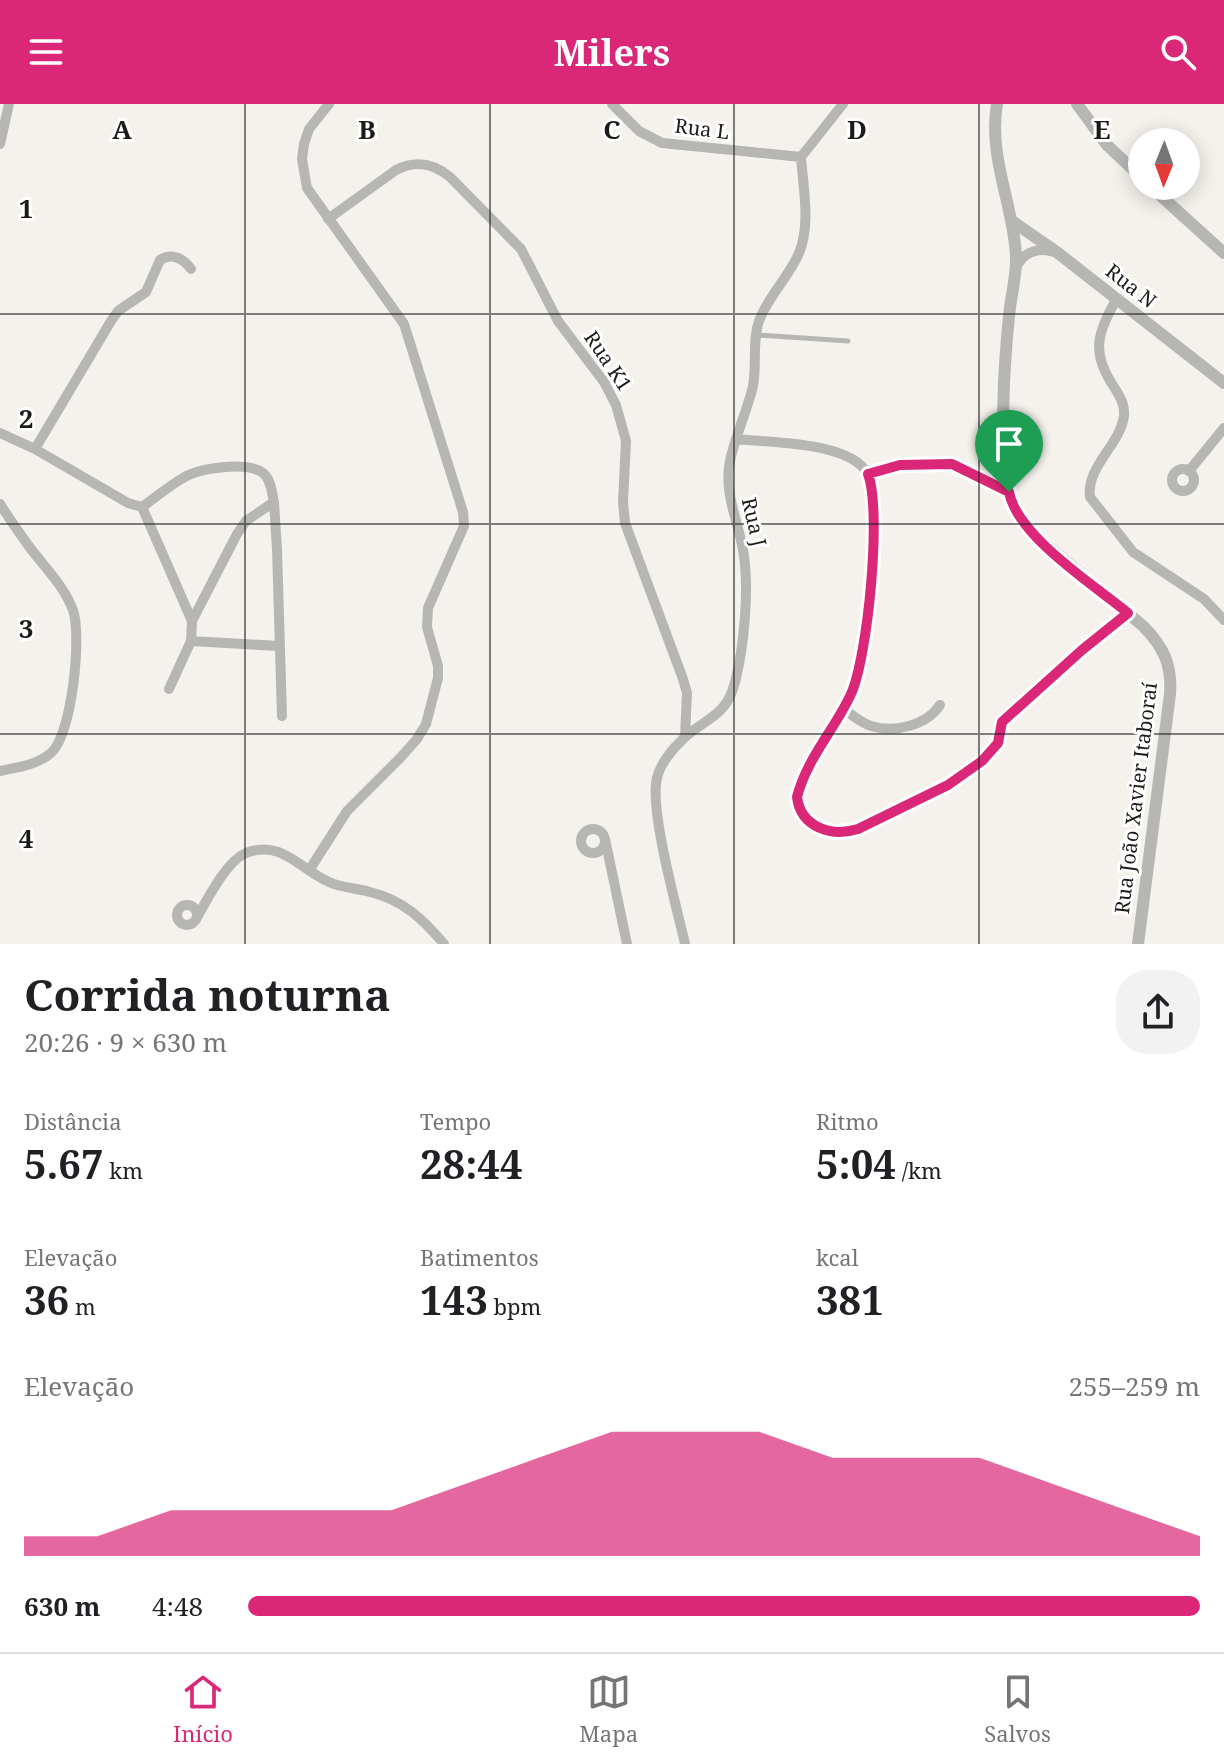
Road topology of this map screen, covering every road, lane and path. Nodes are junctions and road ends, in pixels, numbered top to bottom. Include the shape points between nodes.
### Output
1 (9, 104) edge
2 (329, 104) edge
3 (612, 104) edge
4 (843, 104) edge
5 (997, 104) edge
6 (1077, 104) edge
7 (0, 144) edge
8 (801, 157) junction
9 (1128, 165) edge
10 (1165, 200) edge
11 (328, 219) junction
12 (1012, 221) junction
13 (1058, 253) junction
14 (1224, 253) edge
15 (1016, 268) junction
16 (191, 269) dead end
17 (1116, 300) junction
18 (757, 335) junction
19 (848, 341) dead end
20 (1224, 383) edge
21 (1224, 428) edge
22 (0, 433) edge
23 (736, 439) junction
24 (35, 449) junction
25 (1189, 471) dead end
26 (868, 474) junction
27 (1009, 492) junction
28 (274, 502) junction
29 (0, 504) edge
30 (142, 507) junction
31 (1128, 613) junction
32 (1224, 620) edge
33 (192, 621) junction
34 (191, 641) junction
35 (278, 646) junction
36 (169, 689) dead end
37 (940, 705) dead end
38 (844, 709) junction
39 (282, 716) dead end
40 (1002, 722) joint
41 (685, 737) junction
42 (0, 771) edge
43 (605, 839) dead end
44 (310, 869) junction
45 (195, 921) dead end
46 (444, 944) edge
47 (627, 944) edge
48 (685, 944) edge
49 (1138, 944) edge

1 - 7 street
2 - 11 street via 309,129 302,159 307,188
3 - 8 street, Rua L via 639,131 662,143
4 - 8 street
5 - 12 street, Rua João Xavier Itaboraí via 996,156
6 - 9 street
8 - 18 street, Rua J via 801,248 764,311
10 - 14 street
11 - 41 street, Rua K1 via 396,170 423,164 450,177 521,249 558,321 604,382 621,417 626,441 623,514 683,679
11 - 44 street via 404,324 464,526 428,608 438,678 426,724 401,757 357,798
12 - 13 street, Rua N
12 - 15 street, Rua João Xavier Itaboraí
13 - 15 street via 1032,252
13 - 17 street, Rua N
15 - 27 street, Rua João Xavier Itaboraí via 1007,332 1004,435
16 - 24 street via 180,258 160,260 146,292 111,321
17 - 20 street, Rua N
17 - 32 street via 1101,325 1098,351 1122,400 1124,416 1091,483 1090,497 1133,552 1204,599
18 - 19 lane
18 - 23 street, Rua J via 755,373
21 - 25 street
22 - 24 street
23 - 26 street via 836,451 859,462
23 - 41 street, Rua J via 728,485 745,568 738,665 723,709
24 - 30 street
26 - 27 path via 900,465 952,464
26 - 38 street via 874,511 866,639
27 - 31 street, Rua João Xavier Itaboraí via 1029,530
28 - 30 street via 262,472 223,467 184,477
28 - 33 street via 237,534
28 - 35 street
29 - 42 street via 56,577 74,614 77,644 62,740 33,764
30 - 33 street
31 - 40 path
31 - 49 street, Rua João Xavier Itaboraí via 1164,650 1171,686
33 - 34 street
34 - 35 street
34 - 36 street
35 - 39 street
37 - 38 street via 929,719 893,728 872,726
38 - 40 street via 817,750 797,797 812,824 836,832 865,826 966,774 998,743
41 - 48 street, Rua J via 662,766 655,790
43 - 47 street
44 - 45 street via 277,850 241,856 229,866
44 - 46 street via 339,886 396,901

